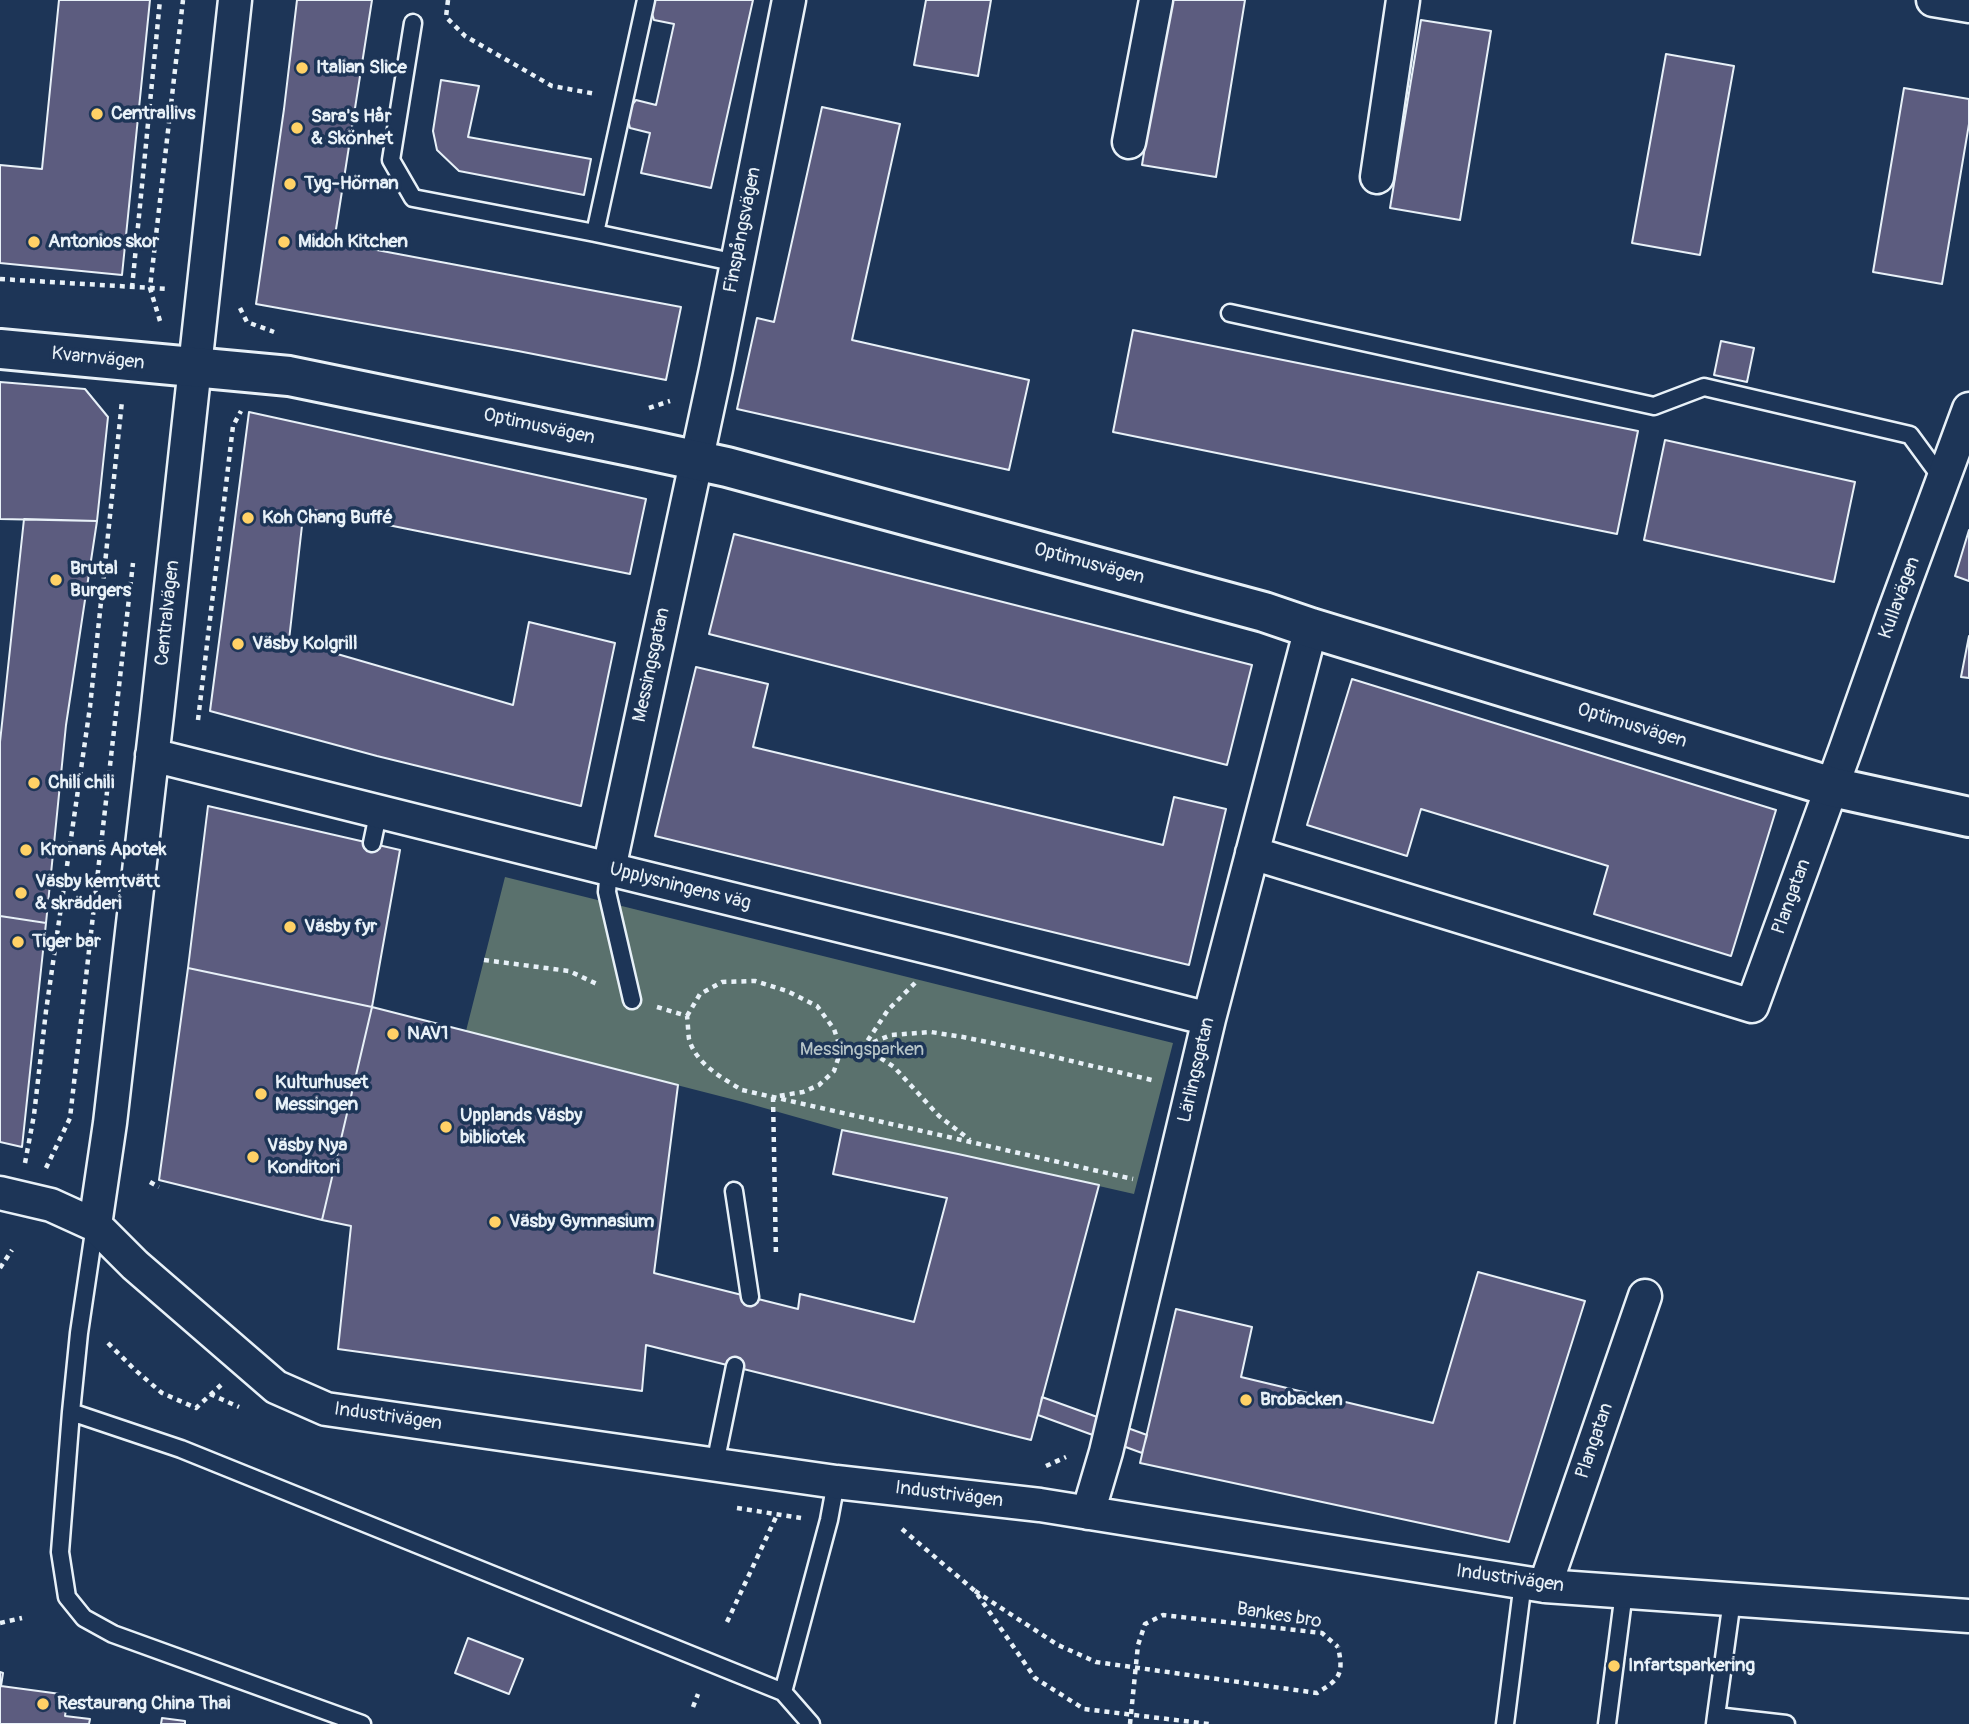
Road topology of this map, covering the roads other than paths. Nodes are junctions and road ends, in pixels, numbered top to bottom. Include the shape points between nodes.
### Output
1 (235, 0) edge
2 (646, 0) edge
3 (789, 0) edge
4 (1156, 0) edge
5 (1404, 0) edge
6 (1933, 0) edge
7 (1969, 6) edge
8 (413, 23) dead end
9 (1129, 142) dead end
10 (1377, 177) dead end
11 (595, 233) junction
12 (737, 263) junction
13 (1230, 313) dead end
14 (0, 349) edge
15 (195, 368) junction
16 (1969, 410) edge
17 (695, 461) junction
18 (1943, 480) junction
19 (1311, 628) junction
20 (152, 755) junction
21 (1832, 787) junction
22 (379, 810) junction
23 (1969, 817) edge
24 (372, 843) dead end
25 (1252, 853) junction
26 (608, 869) junction
27 (632, 1000) road end
28 (1209, 1019) junction
29 (734, 1191) dead end
30 (0, 1193) edge
31 (95, 1225) junction
32 (1645, 1296) dead end
33 (750, 1297) dead end
34 (735, 1366) dead end
35 (71, 1412) junction
36 (715, 1464) junction
37 (836, 1482) junction
38 (1088, 1513) junction
39 (1534, 1584) junction
40 (1624, 1592) junction
41 (1732, 1600) junction
42 (1969, 1616) edge
43 (783, 1692) junction
44 (1715, 1720) edge
45 (362, 1724) edge
46 (811, 1724) edge
47 (1505, 1724) edge
48 (1607, 1724) edge
49 (1786, 1724) edge

1 - 15 street, Centralvägen
2 - 11 lane
3 - 12 street, Finspångsvägen
4 - 9 street
5 - 10 street
6 - 7 street
8 - 11 lane via 391,160 413,198
11 - 12 lane
12 - 17 street, Finspångsvägen
13 - 18 lane via 1654,406 1704,387 1898,432 1910,436
14 - 15 street, Kvarnvägen
15 - 17 street, Optimusvägen via 289,376
15 - 20 street, Centralvägen
16 - 18 street, Kullavägen
17 - 19 street, Optimusvägen via 1264,611
17 - 26 street, Messingsgatan
18 - 21 street, Kullavägen
19 - 21 street, Optimusvägen
19 - 25 street, Lärlingsgatan
20 - 22 street, Upplysningens väg
20 - 31 street, Centralvägen
21 - 23 street, Optimusvägen
21 - 25 street, Plangatan via 1752,1006
22 - 24 lane
22 - 26 street, Upplysningens väg
25 - 28 street, Lärlingsgatan
26 - 27 lane via 607,892
26 - 28 street, Upplysningens väg
28 - 38 street, Lärlingsgatan
29 - 33 lane
30 - 31 street, Industrivägen via 51,1205
31 - 35 lane
31 - 36 street, Industrivägen via 276,1387 326,1409
32 - 39 street, Plangatan
34 - 36 lane
35 - 43 lane via 181,1449
35 - 45 lane via 60,1552 67,1597 84,1618 113,1634
36 - 37 street, Industrivägen
37 - 38 street, Industrivägen
37 - 43 lane
38 - 39 street, Industrivägen
39 - 40 street, Industrivägen
39 - 47 lane
40 - 41 street, Industrivägen
40 - 48 lane
41 - 42 street, Industrivägen
41 - 44 lane
43 - 46 lane
44 - 49 lane

